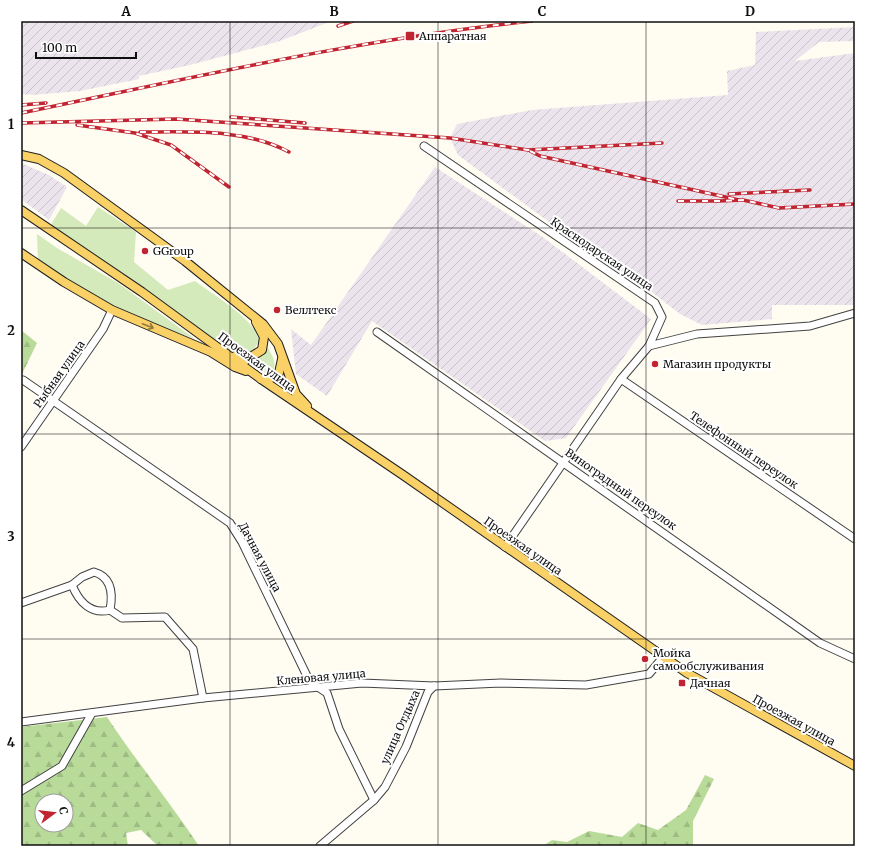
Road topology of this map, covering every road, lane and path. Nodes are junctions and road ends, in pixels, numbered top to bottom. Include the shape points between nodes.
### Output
1 (424, 146) dead end
2 (21, 155) edge
3 (21, 210) edge
4 (21, 253) edge
5 (112, 310) junction
6 (250, 313) junction
7 (855, 313) edge
8 (377, 332) dead end
9 (649, 346) junction
10 (220, 348) junction
11 (282, 354) junction
12 (253, 373) junction
13 (261, 379) junction
14 (621, 379) junction
15 (23, 380) dead end
16 (53, 402) junction
17 (319, 418) junction
18 (21, 447) edge
19 (564, 462) junction
20 (855, 539) edge
21 (505, 547) junction
22 (72, 585) junction
23 (21, 603) edge
24 (110, 610) junction
25 (664, 656) junction
26 (855, 659) edge
27 (434, 686) junction
28 (319, 688) junction
29 (203, 698) junction
30 (92, 713) junction
31 (21, 722) edge
32 (855, 766) edge
33 (21, 791) edge
34 (374, 800) junction
35 (320, 846) edge

1 - 9 street, Краснодарская улица via 655,303 662,317
2 - 6 main road via 39,159 64,173 141,228
3 - 10 main road, Проезжая улица
4 - 5 main road
5 -> 12 main road via 211,352 235,367
5 - 16 street, Рыбная улица via 103,329
6 - 10 main road via 264,337 262,350 246,360
6 - 11 main road via 275,338
7 - 9 street via 810,326 697,334
8 - 19 street, Виноградный переулок
9 - 14 street
10 - 12 main road, Проезжая улица
11 - 13 main road via 279,373 269,379
11 - 17 main road via 296,394
12 - 13 main road, Проезжая улица
13 - 17 main road, Проезжая улица
14 - 19 street
14 - 20 street, Телефонный переулок
15 - 16 street, Дачная улица
16 - 18 street, Рыбная улица
16 - 28 street, Дачная улица via 230,523 242,542 307,676
17 - 21 main road, Проезжая улица
19 - 21 street
19 - 26 street, Виноградный переулок via 820,643
21 - 25 main road, Проезжая улица
22 - 23 street
22 - 24 street via 76,595 88,607 103,612
22 - 24 street via 89,573 107,578 112,601
24 - 29 street via 122,618 165,617 193,649
25 - 27 street, Кленовая улица via 649,674 586,685 501,683
25 - 32 main road, Проезжая улица via 694,676
27 - 28 street, Кленовая улица via 362,683
27 - 34 street, улица Отдыха via 428,692 406,746 385,787
28 - 29 street, Кленовая улица
28 - 34 street, Дачная улица via 327,693 340,729
29 - 30 street, Кленовая улица
30 - 31 street, Кленовая улица
30 - 33 street via 62,766
34 - 35 street, улица Отдыха

